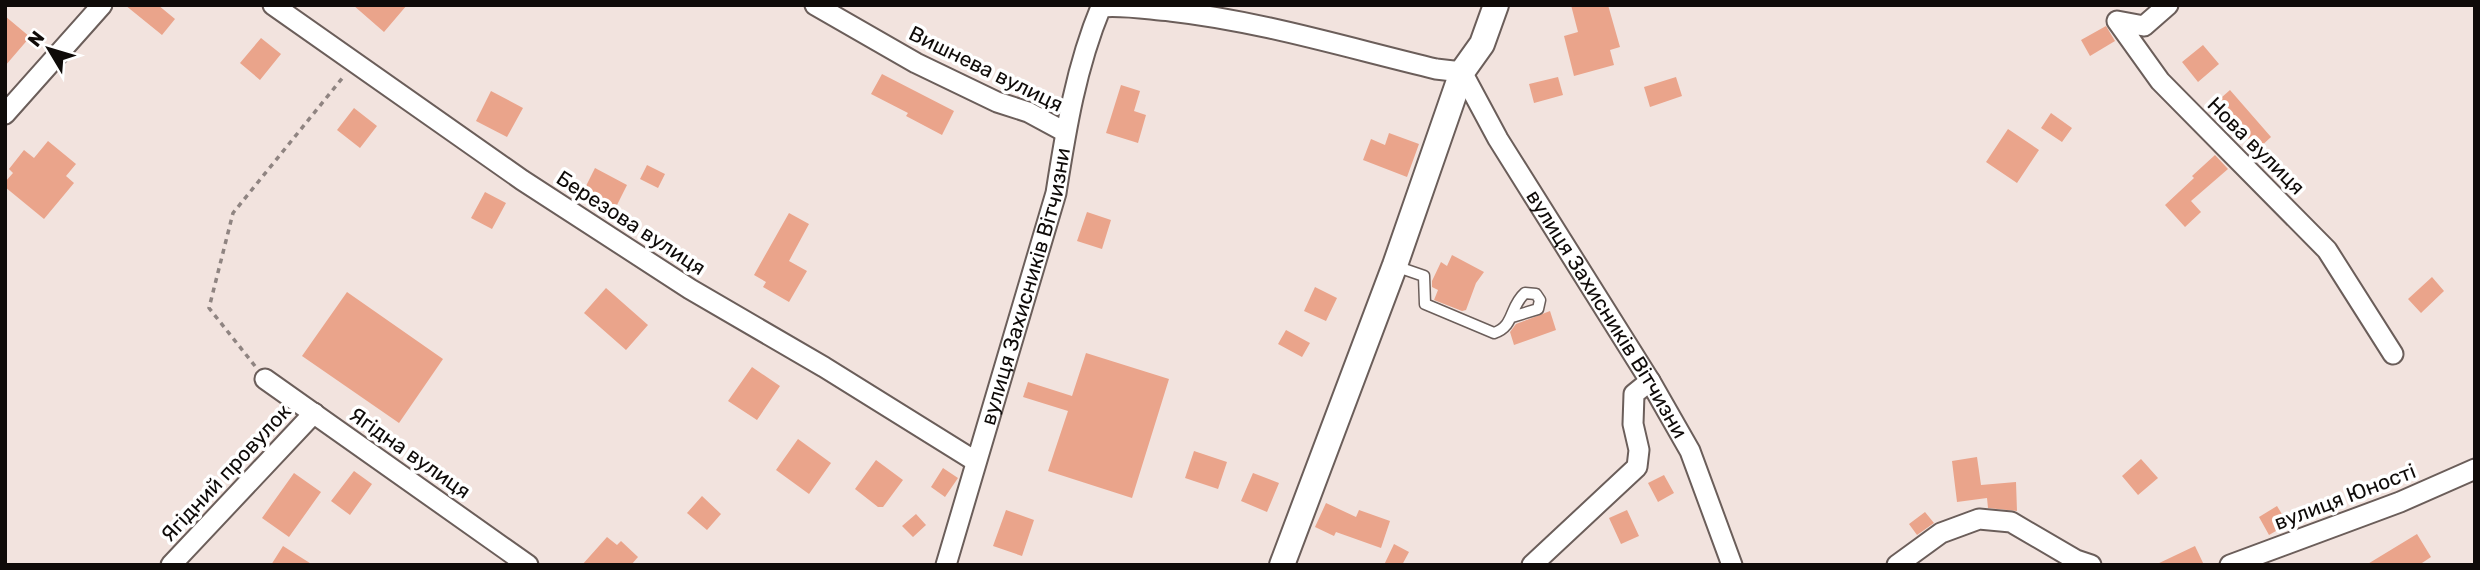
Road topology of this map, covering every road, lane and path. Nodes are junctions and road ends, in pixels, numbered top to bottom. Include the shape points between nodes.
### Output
1 (102, 5) edge
2 (273, 5) edge
3 (815, 5) edge
4 (1496, 5) edge
5 (2168, 5) edge
6 (1100, 6) edge
7 (2111, 13) edge
8 (354, 63) junction
9 (1462, 72) junction
10 (5, 114) edge
11 (1065, 132) junction
12 (1395, 265) junction
13 (1512, 317) dead end
14 (2393, 354) dead end
15 (265, 379) joint
16 (1650, 381) junction
17 (314, 413) junction
18 (975, 461) junction
19 (2475, 469) edge
20 (171, 565) edge
21 (528, 565) edge
22 (946, 565) edge
23 (1282, 565) edge
24 (1532, 565) edge
25 (1732, 565) edge
26 (1897, 565) edge
27 (2091, 565) edge
28 (2230, 565) edge

1 - 10 street
2 - 8 street, Березова вулиця
3 - 11 street, Вишнева вулиця via 916,63 997,102 1028,111
4 - 9 street via 1482,44
5 - 7 street, Нова вулиця via 2144,26
6 - 9 street, вулиця Захисників Вітчизни via 1201,15
6 - 11 street, вулиця Захисників Вітчизни via 1085,46
7 - 14 street, Нова вулиця via 2160,80 2327,250
8 - 15 path via 233,213 209,308
8 - 18 street, Березова вулиця via 690,289
9 - 12 street
9 - 16 street, вулиця Захисників Вітчизни via 1498,139
11 - 18 street, вулиця Захисників Вітчизни via 1056,192
12 - 13 lane via 1424,276 1425,304 1494,333
12 - 23 street
15 - 17 street, Ягідна вулиця
16 - 24 street via 1634,394 1637,467
16 - 25 street, вулиця Захисників Вітчизни via 1690,451
17 - 20 street, Ягідний провулок
17 - 21 street, Ягідна вулиця
18 - 22 street, вулиця Захисників Вітчизни
19 - 28 street, вулиця Юності
26 - 27 street via 1941,533 1979,519 2011,522 2076,561

